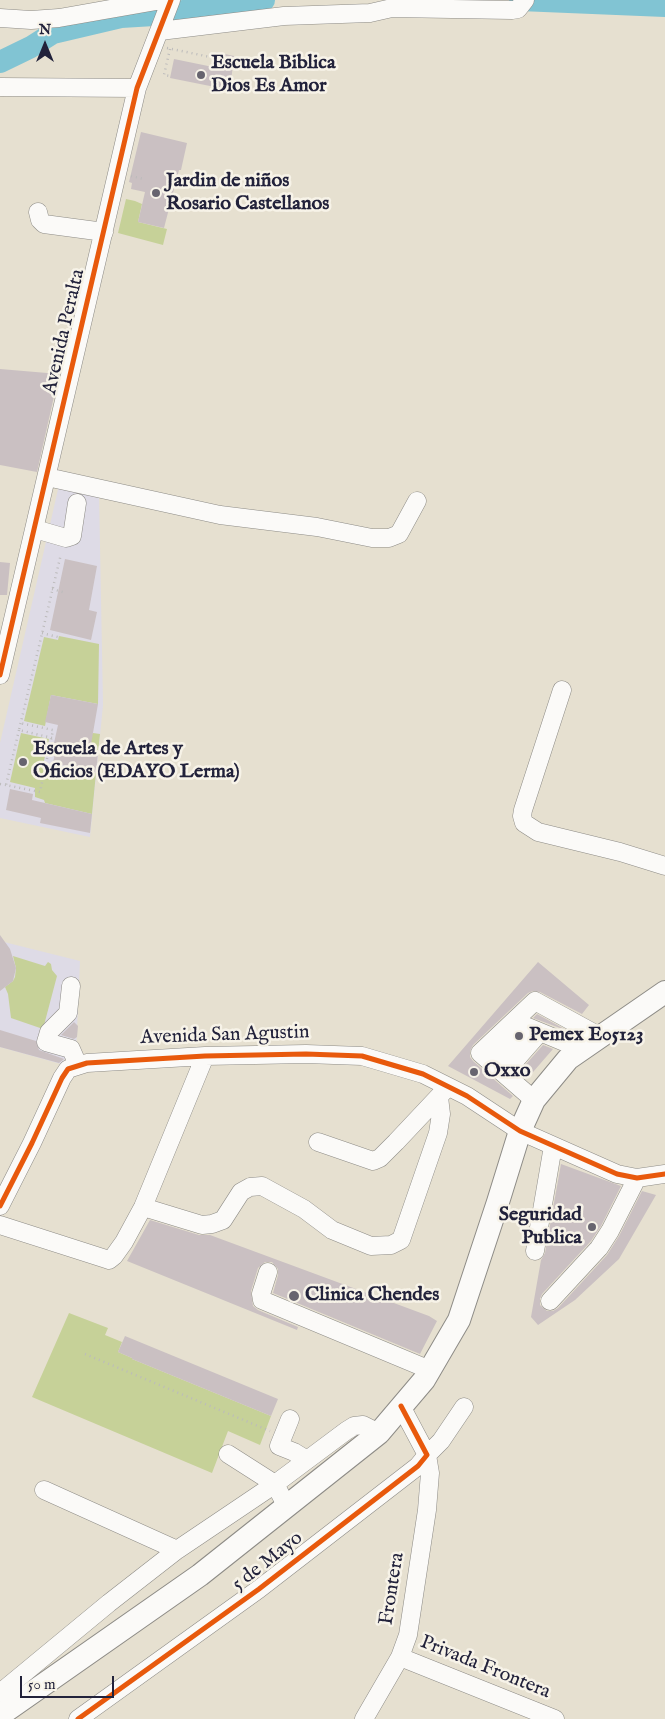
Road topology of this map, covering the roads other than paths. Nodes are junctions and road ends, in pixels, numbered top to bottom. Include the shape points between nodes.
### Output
1 (162, 0) edge
2 (171, 0) edge
3 (522, 4) edge
4 (0, 18) edge
5 (161, 27) junction
6 (0, 87) edge
7 (137, 88) junction
8 (38, 212) dead end
9 (104, 232) junction
10 (47, 477) junction
11 (417, 500) dead end
12 (78, 503) dead end
13 (35, 530) junction
14 (0, 675) edge
15 (562, 690) dead end
16 (665, 866) edge
17 (70, 986) dead end
18 (665, 992) edge
19 (599, 1036) junction
20 (581, 1049) junction
21 (205, 1056) junction
22 (78, 1065) junction
23 (498, 1069) junction
24 (443, 1092) junction
25 (534, 1100) junction
26 (520, 1130) junction
27 (318, 1142) dead end
28 (553, 1146) junction
29 (665, 1174) edge
30 (637, 1178) junction
31 (0, 1206) edge
32 (143, 1207) junction
33 (0, 1225) edge
34 (535, 1251) dead end
35 (268, 1272) dead end
36 (550, 1301) dead end
37 (430, 1370) junction
38 (401, 1406) junction
39 (464, 1407) dead end
40 (290, 1419) dead end
41 (379, 1433) junction
42 (228, 1454) dead end
43 (427, 1455) junction
44 (307, 1460) junction
45 (274, 1484) junction
46 (44, 1490) dead end
47 (287, 1507) junction
48 (178, 1550) junction
49 (400, 1658) junction
50 (0, 1693) edge
51 (0, 1715) edge
52 (78, 1719) edge
53 (364, 1719) edge
54 (555, 1719) edge

1 - 4 street via 59,18
2 - 5 street, Avenida Peralta
3 - 5 street via 392,8 370,13 284,16
5 - 7 street, Avenida Peralta
6 - 7 street
7 - 9 street, Avenida Peralta
8 - 9 street via 44,224
9 - 10 street, Avenida Peralta
10 - 11 street via 220,515 317,527 372,538 399,534
10 - 13 street, Avenida Peralta
12 - 13 street via 72,536 66,538
13 - 14 street, Avenida Peralta
15 - 16 street via 523,810 524,823 538,832
17 - 22 street via 68,1013 49,1032 46,1042 71,1049
18 - 19 main road
19 - 20 main road
19 - 23 street via 535,1001 480,1053
20 - 23 street via 528,1028
20 - 25 main road via 568,1059
21 - 22 street, Avenida San Agustin
21 - 24 street, Avenida San Agustin via 362,1056 423,1074
21 - 32 street
22 - 31 street via 68,1069 62,1078
23 - 25 street
24 - 26 street, Avenida San Agustin via 467,1096
24 - 27 street via 380,1158 373,1161
24 - 32 street via 438,1133 402,1240 391,1245 371,1246 332,1230 304,1209 262,1186 241,1192 223,1220 212,1224 202,1225
25 - 26 main road
26 - 28 street, Avenida San Agustin
26 - 37 main road via 459,1320
28 - 30 street, Avenida San Agustin via 617,1174
28 - 34 street
29 - 30 street
30 - 36 street via 599,1248
32 - 33 street via 124,1242 109,1260
35 - 37 street via 262,1300
37 - 38 main road
38 - 41 main road
38 - 43 street
39 - 43 street, 5 de Mayo via 441,1441
40 - 44 street via 279,1446
41 - 44 street via 369,1426 354,1426
41 - 47 main road
42 - 45 street
43 - 49 street, Frontera via 430,1473 427,1510 408,1635
43 - 52 street, 5 de Mayo via 418,1466 258,1589
44 - 45 street
45 - 47 street
45 - 48 street
46 - 48 street
47 - 51 main road via 200,1575
48 - 50 street via 108,1603
49 - 53 street, Frontera
49 - 54 street, Privada Frontera

